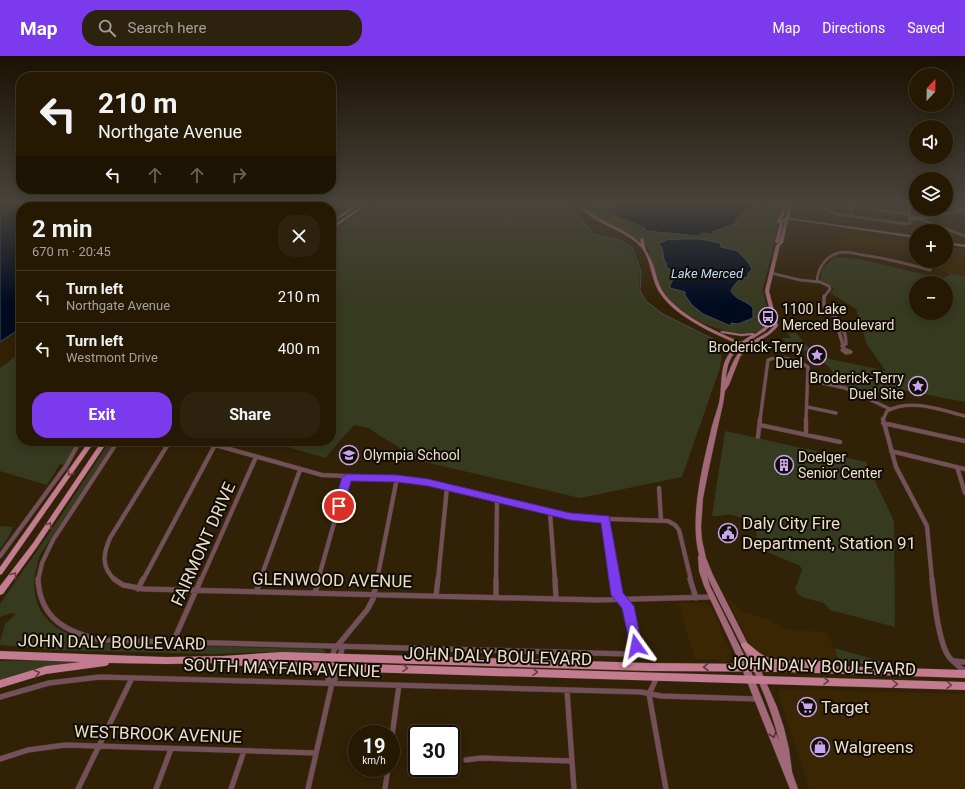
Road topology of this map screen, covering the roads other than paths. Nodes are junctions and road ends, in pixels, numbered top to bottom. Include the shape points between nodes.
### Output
1 (629, 237) edge
2 (777, 237) edge
3 (778, 237) edge
4 (782, 237) edge
5 (642, 239) dead end
6 (953, 243) edge
7 (777, 244) junction
8 (965, 245) edge
9 (644, 249) junction
10 (930, 270) dead end
11 (771, 273) junction
12 (817, 282) junction
13 (835, 317) junction
14 (774, 320) junction
15 (708, 327) junction
16 (760, 332) junction
17 (741, 344) junction
18 (746, 346) junction
19 (808, 380) junction
20 (724, 390) junction
21 (807, 406) junction
22 (890, 409) junction
23 (836, 413) dead end
24 (965, 416) edge
25 (883, 422) junction
26 (760, 425) junction
27 (806, 435) junction
28 (758, 437) dead end
29 (965, 441) edge
30 (840, 442) dead end
31 (77, 446) edge
32 (88, 446) edge
33 (102, 446) edge
34 (115, 446) edge
35 (167, 446) edge
36 (214, 446) edge
37 (218, 446) edge
38 (891, 452) junction
39 (256, 457) junction
40 (957, 467) junction
41 (965, 469) edge
42 (300, 470) junction
43 (347, 477) junction
44 (397, 478) junction
45 (447, 487) junction
46 (659, 488) dead end
47 (965, 493) edge
48 (497, 499) junction
49 (550, 512) junction
50 (606, 519) junction
51 (662, 520) junction
52 (701, 554) junction
53 (0, 556) edge
54 (0, 572) edge
55 (713, 582) junction
56 (138, 589) junction
57 (197, 590) junction
58 (0, 592) edge
59 (256, 592) junction
60 (315, 593) junction
61 (374, 594) junction
62 (436, 596) junction
63 (496, 597) junction
64 (712, 597) junction
65 (696, 598) junction
66 (556, 599) junction
67 (622, 600) junction
68 (724, 604) junction
69 (173, 642) junction
70 (338, 645) junction
71 (745, 646) junction
72 (0, 651) edge
73 (0, 655) edge
74 (26, 656) junction
75 (336, 658) junction
76 (121, 660) junction
77 (222, 660) junction
78 (954, 661) junction
79 (965, 662) edge
80 (334, 667) junction
81 (745, 667) junction
82 (756, 667) junction
83 (838, 670) junction
84 (965, 673) edge
85 (658, 677) junction
86 (132, 678) junction
87 (750, 679) junction
88 (761, 679) junction
89 (0, 684) edge
90 (332, 684) junction
91 (399, 685) junction
92 (965, 686) edge
93 (567, 690) junction
94 (649, 694) junction
95 (0, 697) edge
96 (758, 699) junction
97 (393, 725) edge
98 (98, 746) junction
99 (171, 748) junction
100 (244, 751) junction
101 (316, 752) junction
102 (0, 759) edge
103 (466, 760) dead end
104 (572, 761) junction
105 (788, 771) junction
106 (387, 777) edge
107 (78, 789) edge
108 (156, 789) edge
109 (231, 789) edge
110 (308, 789) edge
111 (385, 789) edge
112 (574, 789) edge
113 (666, 789) edge
114 (794, 789) edge

1 - 9 main road
2 - 7 main road
3 - 7 main road
4 - 7 main road via 781,243
5 - 9 main road
6 - 8 main road
7 - 11 main road
9 - 15 main road via 666,301 681,313
10 - 12 street via 885,258 844,252 825,261 818,269
11 - 12 street
11 - 14 main road via 767,292
12 - 13 street via 830,287 824,296 824,307
13 - 13 street via 839,320 846,338 843,347
14 - 16 main road
14 - 18 main road via 776,326 773,330
15 - 16 main road via 734,335
15 - 17 main road
16 - 17 main road
17 - 18 main road
17 - 20 main road via 727,361 723,377
18 - 20 main road via 736,359
19 - 21 street
19 - 22 street via 845,388
19 - 26 street via 809,368 806,365 777,358 768,360
20 - 52 main road via 699,511
21 - 23 street
21 - 27 street
22 - 24 street via 915,405
22 - 25 street via 884,415
25 - 29 street
25 - 38 street
26 - 27 street
26 - 28 street
27 - 30 street
31 - 53 street via 66,466
32 -> 54 main road
58 -> 33 main road
34 - 69 street via 48,548 39,571 40,596 45,611 52,619 78,634 101,640
35 - 56 street, GLENWOOD AVENUE via 104,551 103,562 109,576 119,584
36 - 56 street
37 - 39 street
38 - 40 street
38 - 78 street via 926,526 936,615 944,647
39 - 42 street
39 - 57 street, FAIRMONT DRIVE
40 - 41 street
40 - 47 street
42 - 43 street
42 - 59 street
43 - 44 street
43 - 60 street
44 - 45 street
44 - 61 street
45 - 48 street
45 - 62 street
46 - 51 street
48 - 49 street
48 - 63 street
49 - 50 street via 580,518
49 - 66 street
50 - 51 street
50 - 67 street via 617,595
51 - 65 street via 672,523 679,530 686,569
52 - 55 main road
52 - 64 main road via 703,574
55 - 64 main road
55 - 68 main road
56 - 57 street, GLENWOOD AVENUE
57 - 59 street, GLENWOOD AVENUE
57 - 69 street, FAIRMONT DRIVE
59 - 60 street, GLENWOOD AVENUE
60 - 61 street, GLENWOOD AVENUE
61 - 62 street, GLENWOOD AVENUE
61 - 70 street via 367,610
62 - 63 street, GLENWOOD AVENUE
63 - 66 street, GLENWOOD AVENUE
64 - 65 street, GLENWOOD AVENUE
64 - 68 main road
64 - 81 main road
65 - 67 street, GLENWOOD AVENUE
66 - 67 street, GLENWOOD AVENUE
67 - 70 street via 628,606 636,646 635,651 628,654
68 - 71 main road
69 - 70 street
70 - 75 street via 342,650
71 - 82 main road
71 - 83 main road via 755,656 770,663 820,664
72 - 74 main road
73 - 74 main road, JOHN DALY BOULEVARD
74 - 76 main road, JOHN DALY BOULEVARD
75 - 77 main road, JOHN DALY BOULEVARD via 264,656
75 - 80 street
81 -> 75 main road, JOHN DALY BOULEVARD via 650,667
76 - 77 main road, JOHN DALY BOULEVARD
89 -> 76 main road via 52,669
77 - 80 main road, JOHN DALY BOULEVARD via 252,664
78 - 79 street
78 - 84 street
80 -> 85 main road, JOHN DALY BOULEVARD
80 - 90 street via 328,679
81 - 82 main road, JOHN DALY BOULEVARD
81 - 87 main road
82 - 83 main road, JOHN DALY BOULEVARD
82 - 88 main road
83 - 84 main road, JOHN DALY BOULEVARD
85 - 87 main road, JOHN DALY BOULEVARD
85 - 94 street
86 - 90 street, SOUTH MAYFAIR AVENUE
86 - 95 street, SOUTH MAYFAIR AVENUE via 66,679
86 - 98 street
87 - 88 main road, JOHN DALY BOULEVARD
87 - 96 main road
88 -> 92 main road, JOHN DALY BOULEVARD
88 - 105 main road via 786,753
90 - 91 street, SOUTH MAYFAIR AVENUE
90 - 101 street
91 - 93 street, SOUTH MAYFAIR AVENUE
91 - 97 street
93 - 94 street, SOUTH MAYFAIR AVENUE
93 - 104 street
94 - 96 street, SOUTH MAYFAIR AVENUE
94 - 113 street
96 -> 105 main road
98 - 99 street, WESTBROOK AVENUE
98 - 102 street, WESTBROOK AVENUE via 42,747
98 - 107 street
99 - 100 street, WESTBROOK AVENUE
99 - 108 street
100 - 101 street, WESTBROOK AVENUE
100 - 109 street
101 - 110 street
103 - 104 street via 481,758
104 - 112 street
105 - 114 main road
106 - 111 street

